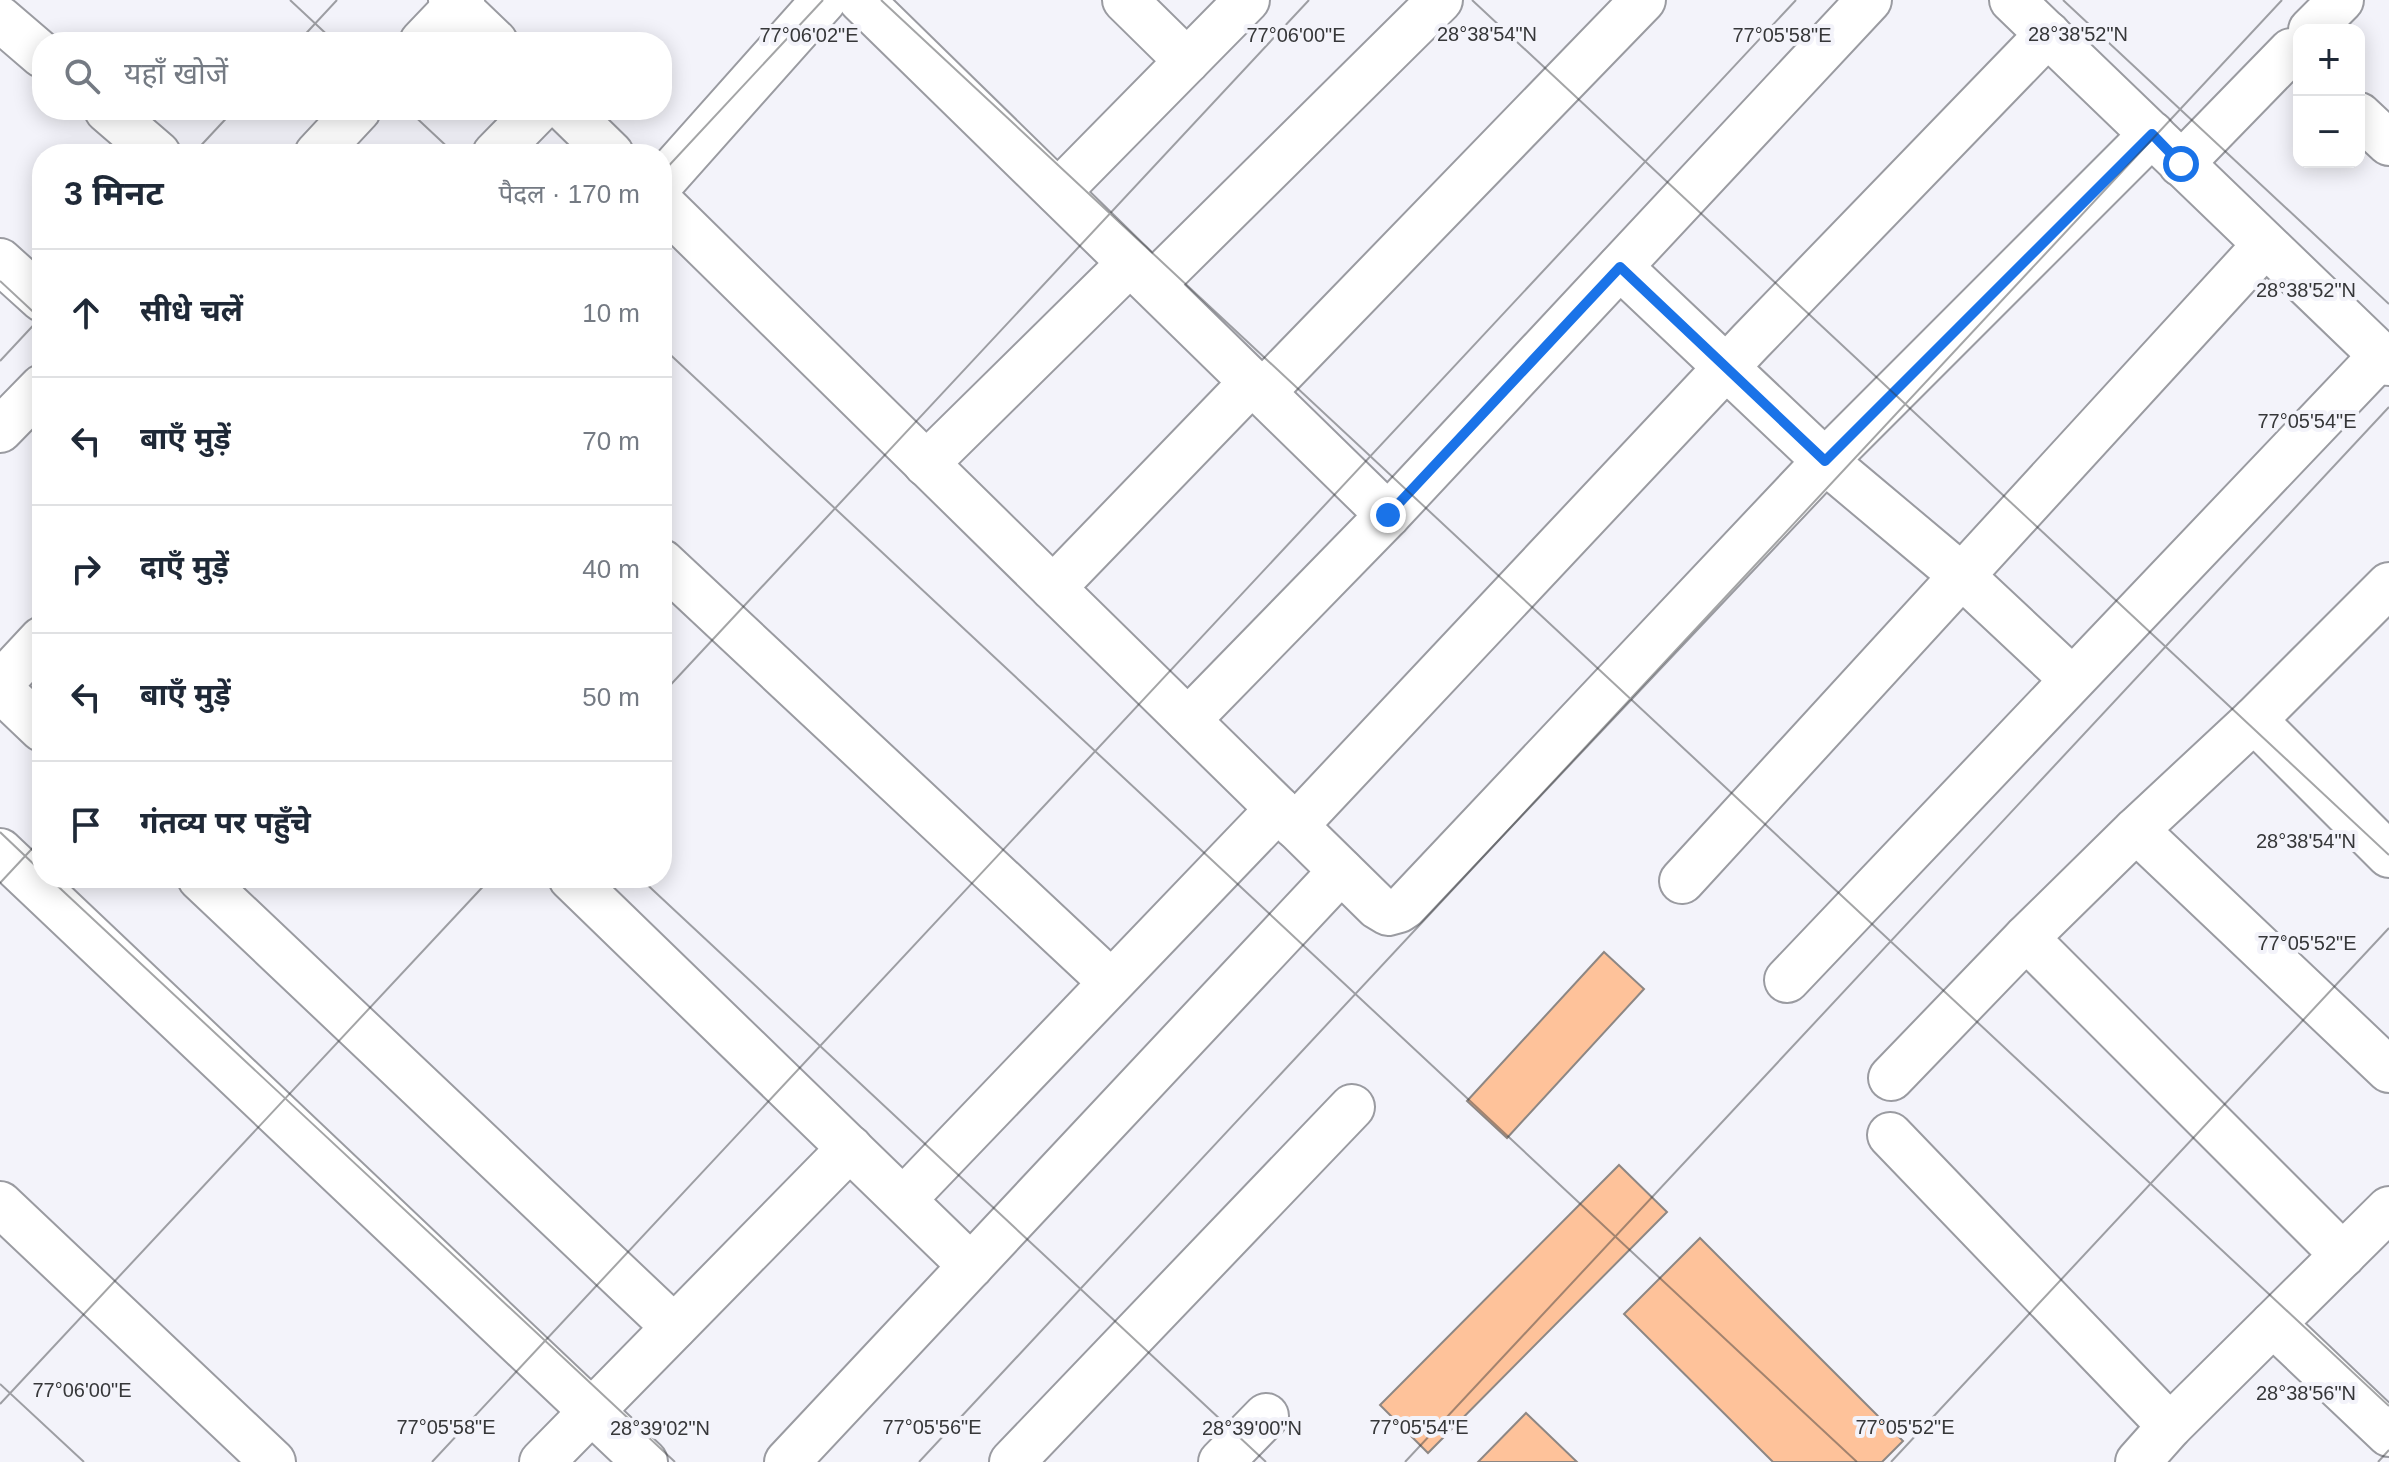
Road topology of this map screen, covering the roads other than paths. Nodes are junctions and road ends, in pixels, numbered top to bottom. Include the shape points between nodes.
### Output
1 (824, 0) edge
2 (861, 0) edge
3 (1125, 0) edge
4 (1247, 0) edge
5 (1440, 0) edge
6 (1643, 0) edge
7 (1869, 0) edge
8 (2012, 0) edge
9 (2341, 0) edge
10 (457, 2) edge
11 (0, 19) edge
12 (2319, 24) edge
13 (431, 32) edge
14 (486, 32) edge
15 (2048, 34) junction
16 (32, 46) edge
17 (2293, 50) edge
18 (1187, 61) junction
19 (119, 120) edge
20 (349, 120) edge
21 (528, 120) edge
22 (576, 120) edge
23 (2365, 121) edge
24 (2389, 143) edge
25 (146, 144) edge
26 (326, 144) edge
27 (505, 144) edge
28 (601, 144) edge
29 (2166, 149) junction
30 (672, 171) edge
31 (1058, 192) junction
32 (672, 214) edge
33 (2265, 245) junction
34 (0, 261) edge
35 (1620, 267) junction
36 (1142, 274) junction
37 (32, 290) edge
38 (2385, 360) edge
39 (1727, 367) junction
40 (1257, 387) junction
41 (32, 397) edge
42 (0, 430) edge
43 (1825, 461) junction
44 (926, 464) junction
45 (1388, 515) junction
46 (672, 571) edge
47 (1962, 576) junction
48 (1053, 588) junction
49 (2383, 604) edge
50 (32, 650) edge
51 (2072, 679) junction
52 (0, 687) edge
53 (32, 719) edge
54 (1188, 720) junction
55 (2254, 720) junction
56 (1287, 818) junction
57 (2136, 830) junction
58 (0, 851) edge
59 (2389, 855) edge
60 (1341, 871) junction
61 (32, 881) edge
62 (1682, 881) dead end
63 (39, 888) edge
64 (211, 888) edge
65 (581, 888) edge
66 (2026, 938) junction
67 (1787, 980) dead end
68 (1111, 982) junction
69 (2389, 1070) edge
70 (1891, 1078) dead end
71 (1352, 1107) dead end
72 (1890, 1135) dead end
73 (850, 1148) junction
74 (904, 1199) junction
75 (0, 1204) edge
76 (2389, 1209) edge
77 (2343, 1255) junction
78 (971, 1266) junction
79 (2273, 1324) junction
80 (674, 1327) junction
81 (592, 1412) junction
82 (1266, 1416) dead end
83 (2389, 1434) edge
84 (2160, 1448) edge
85 (273, 1462) edge
86 (542, 1462) edge
87 (645, 1462) edge
88 (787, 1462) edge
89 (1012, 1462) edge
90 (1221, 1462) edge

1 - 30 street
2 - 31 street
3 - 18 street
4 - 18 street
5 - 36 street
6 - 40 street
7 - 35 street
8 - 15 street
9 - 12 street
10 - 13 street
10 - 14 street
11 - 16 street
15 - 29 street
15 - 39 street
17 - 29 street
18 - 31 street
19 - 25 street
20 - 26 street
21 - 27 street
22 - 28 street
23 - 24 street
29 - 33 street
29 - 43 street
31 - 36 street
32 - 44 street
33 - 38 street
33 - 47 street
34 - 37 street
35 - 39 street
35 - 45 street
36 - 40 street
36 - 44 street
38 - 51 street
39 - 43 street
39 - 56 street
40 - 45 street
40 - 48 street
41 - 42 street
43 - 47 street
43 - 60 street via 1405,906 1394,912 1382,910
44 - 48 street
45 - 54 street
46 - 68 street
47 - 51 street
47 - 62 street
48 - 54 street
49 - 55 street
50 - 52 street
51 - 67 street
52 - 53 street
54 - 56 street
55 - 57 street
55 - 59 street
56 - 60 street
56 - 68 street
57 - 66 street
57 - 69 street
58 - 61 street
60 - 78 street
63 - 81 street
64 - 80 street
65 - 73 street
66 - 70 street
66 - 77 street
68 - 74 street
71 - 89 street
72 - 84 street
73 - 74 street
73 - 80 street
74 - 78 street
75 - 85 street
76 - 77 street
77 - 79 street
78 - 88 street
79 - 83 street
79 - 84 street
80 - 81 street
81 - 86 street
81 - 87 street
82 - 90 street

